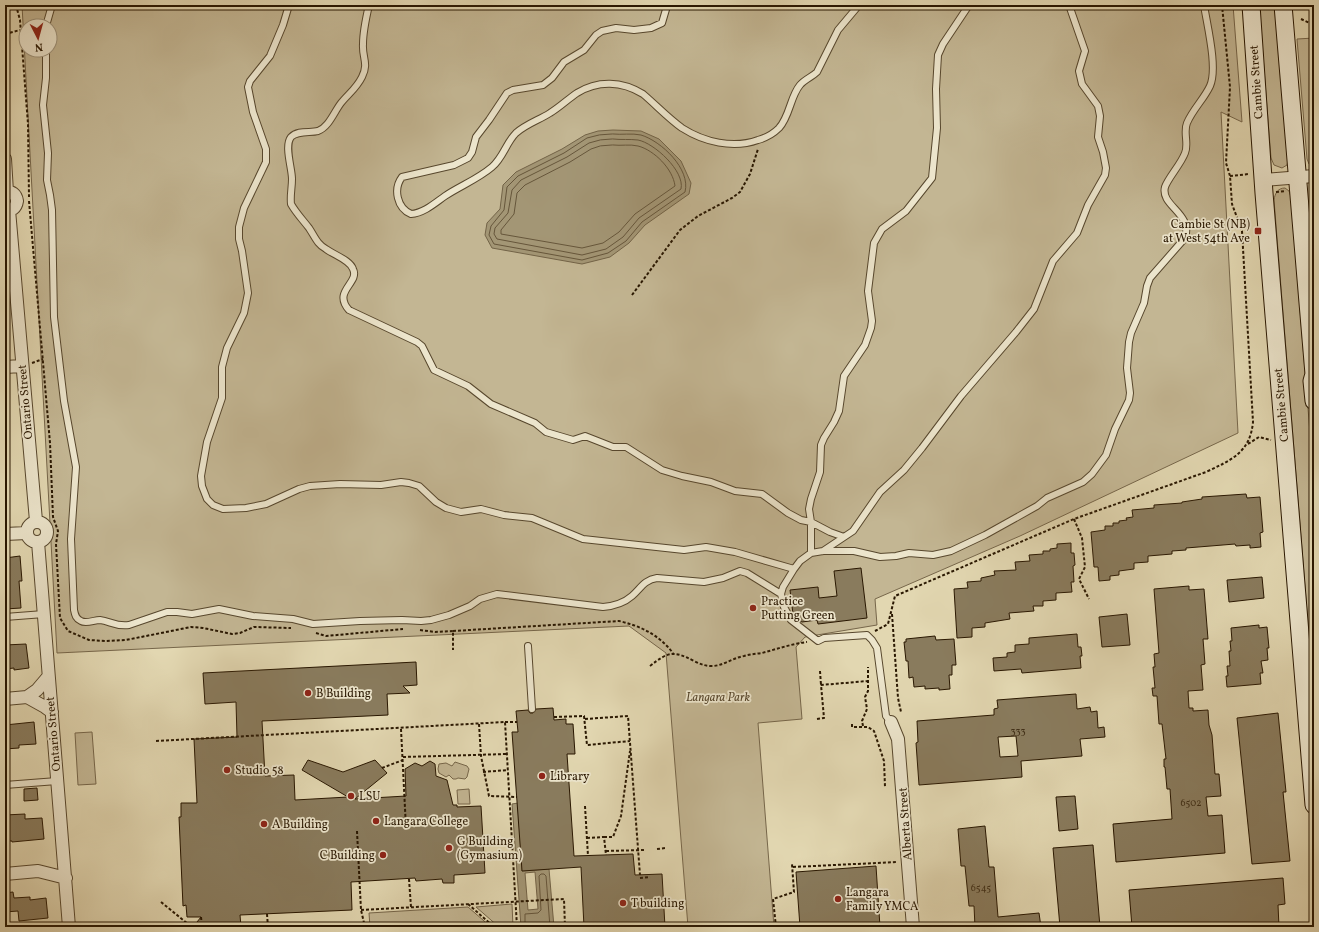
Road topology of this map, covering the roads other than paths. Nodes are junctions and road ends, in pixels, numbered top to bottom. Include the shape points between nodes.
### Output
1 (52, 5) edge
2 (289, 5) edge
3 (369, 5) edge
4 (668, 5) edge
5 (859, 5) edge
6 (969, 5) edge
7 (1069, 5) edge
8 (1204, 5) edge
9 (1251, 5) edge
10 (1283, 5) edge
11 (48, 18) edge
12 (46, 58) edge
13 (5, 159) edge
14 (1257, 177) junction
15 (1300, 182) edge
16 (6, 192) edge
17 (7, 210) edge
18 (22, 366) junction
19 (5, 367) edge
20 (1314, 401) edge
21 (36, 521) junction
22 (811, 522) junction
23 (26, 533) junction
24 (5, 534) edge
25 (844, 537) junction
26 (38, 542) junction
27 (823, 551) junction
28 (811, 554) junction
29 (794, 569) junction
30 (781, 594) junction
31 (44, 614) junction
32 (5, 616) edge
33 (528, 646) dead end
34 (48, 677) junction
35 (27, 697) junction
36 (5, 699) edge
37 (532, 709) dead end
38 (52, 712) junction
39 (891, 722) joint
40 (58, 781) junction
41 (5, 785) edge
42 (1314, 805) edge
43 (5, 874) edge
44 (66, 878) junction
45 (70, 927) edge
46 (913, 927) edge

1 - 11 lane
2 - 29 lane via 270,56 248,87 253,112 266,149 266,162 244,208 239,227 248,293 244,313 227,348 222,367 222,398 207,442 201,476 207,499 222,509 246,508 266,504 310,486 381,485 401,482 419,486 436,502 461,512 481,509 532,518 584,539 684,550 706,547 735,552
3 - 22 lane via 362,46 366,64 363,75 353,92 341,103 325,126 296,134 291,138 288,149 292,179 291,204 319,244 348,262 353,268 354,273 343,300 349,310 417,342 422,346 434,370 468,386 491,404 535,423 546,432 572,440 585,436 612,447 626,447 662,470 711,482 735,491 762,494 788,513
4 - 5 lane via 662,23 651,28 616,28 602,31 584,50 564,62 543,85 507,93 476,137 468,158 454,165 402,177 397,192 403,208 411,214 421,212 485,173 498,161 523,127 548,114 576,94 600,84 617,84 636,90 682,127 708,140 749,144 764,138 778,130 801,84 817,72 838,30
6 - 22 lane via 938,55 937,128 932,178 906,211 882,229 874,243 868,291 871,328 865,345 844,376 839,411 821,445 820,472 809,509
7 - 25 lane via 1085,51 1079,71 1082,84 1098,106 1098,137 1106,168 1104,175 1077,233 1054,261 1034,308 904,470 880,492 853,531
8 - 27 lane via 1213,78 1187,123 1186,150 1164,192 1185,222 1185,238 1150,278 1147,286 1144,303 1131,333 1127,368 1129,400 1100,466 1083,482 1047,498 1007,523 951,551 933,555 909,553 880,557 854,551
9 - 14 main road, Cambie Street
10 - 15 main road
12 - 30 lane via 43,105 48,153 47,180 52,210 54,317 64,401 76,467 71,539 74,610 80,621 101,620 123,626 167,612 192,614 219,609 313,624 421,621 449,615 480,599 497,594 603,607 626,600 652,579 704,582 740,571
13 - 16 street
14 - 15 street
14 - 42 main road, Cambie Street
15 - 20 main road
16 - 17 street via 14,194 17,200 15,207
17 - 18 street, Ontario Street
18 - 19 street
18 - 21 street, Ontario Street
21 - 23 street via 28,526
21 - 26 street via 43,523 47,533 44,539
22 - 25 lane
22 - 28 lane
23 - 24 street
23 - 26 street via 30,540
25 - 27 lane
26 - 31 street, Ontario Street
27 - 28 lane
28 - 29 lane via 800,561
29 - 30 lane
30 - 39 lane via 791,620 818,641 824,638 867,635 872,640 877,648 886,716
31 - 32 lane
31 - 34 street, Ontario Street
33 - 37 lane
34 - 35 street
34 - 38 street, Ontario Street
35 - 36 street
35 - 38 street
38 - 40 street, Ontario Street
39 - 46 street, Alberta Street via 898,739
40 - 41 lane
40 - 44 street, Ontario Street
43 - 44 street via 38,871
44 - 45 street, Ontario Street

